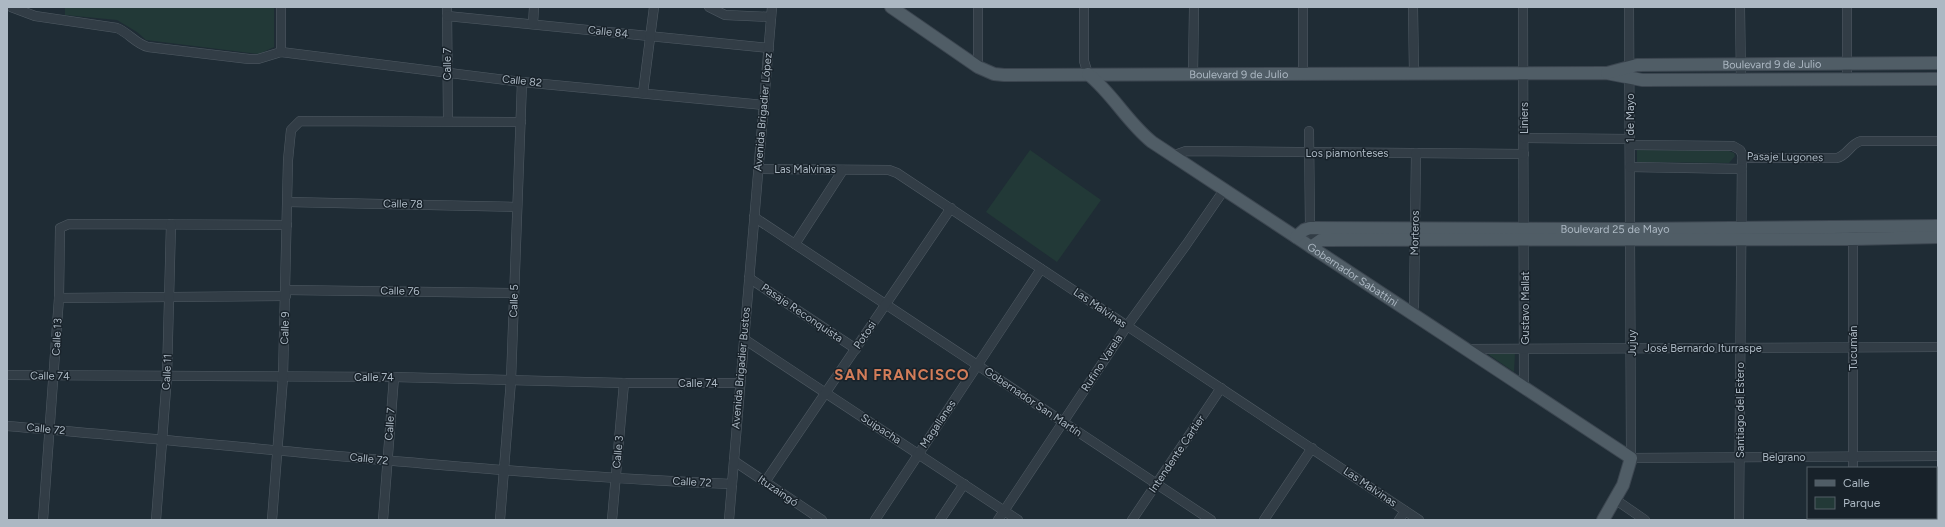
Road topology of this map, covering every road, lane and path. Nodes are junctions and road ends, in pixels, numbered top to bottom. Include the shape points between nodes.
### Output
1 (11, 7) edge
2 (281, 7) edge
3 (534, 7) edge
4 (654, 7) edge
5 (709, 7) edge
6 (772, 7) edge
7 (891, 7) edge
8 (978, 7) edge
9 (1084, 7) edge
10 (1194, 7) edge
11 (1302, 7) edge
12 (1413, 7) edge
13 (1523, 7) edge
14 (1629, 7) edge
15 (1740, 7) edge
16 (1847, 7) edge
17 (447, 11) edge
18 (771, 17) junction
19 (533, 24) junction
20 (650, 36) junction
21 (769, 48) junction
22 (281, 52) junction
23 (1938, 63) edge
24 (1741, 64) junction
25 (1847, 64) junction
26 (1630, 66) junction
27 (978, 67) junction
28 (447, 73) junction
29 (1606, 73) junction
30 (1088, 74) junction
31 (1193, 74) junction
32 (1414, 74) junction
33 (1524, 74) junction
34 (1303, 75) junction
35 (1630, 79) junction
36 (1938, 79) edge
37 (1741, 80) junction
38 (1847, 80) junction
39 (522, 82) junction
40 (642, 93) junction
41 (764, 105) junction
42 (448, 120) junction
43 (521, 122) junction
44 (1309, 131) dead end
45 (1524, 138) junction
46 (1938, 141) edge
47 (1630, 142) junction
48 (1309, 153) junction
49 (1416, 154) junction
50 (1524, 154) junction
51 (1172, 156) junction
52 (1742, 158) junction
53 (1630, 168) junction
54 (1742, 169) junction
55 (758, 170) junction
56 (843, 170) junction
57 (1224, 190) junction
58 (288, 202) junction
59 (517, 207) junction
60 (951, 208) junction
61 (754, 217) junction
62 (171, 224) junction
63 (287, 224) junction
64 (1938, 226) edge
65 (1310, 228) junction
66 (1741, 233) junction
67 (1852, 233) junction
68 (1525, 234) junction
69 (1631, 234) junction
70 (1415, 235) junction
71 (1938, 236) edge
72 (1296, 237) junction
73 (795, 244) junction
74 (1314, 244) junction
75 (1041, 269) junction
76 (749, 278) junction
77 (514, 292) junction
78 (286, 293) junction
79 (171, 297) junction
80 (59, 298) junction
81 (886, 304) junction
82 (1412, 313) junction
83 (1127, 326) junction
84 (744, 339) junction
85 (1938, 347) edge
86 (1632, 348) junction
87 (1740, 348) junction
88 (1853, 348) junction
89 (856, 349) junction
90 (1467, 349) junction
91 (1525, 349) junction
92 (977, 365) junction
93 (7, 375) edge
94 (55, 376) junction
95 (167, 376) junction
96 (394, 376) junction
97 (283, 377) junction
98 (510, 380) junction
99 (624, 383) junction
100 (740, 383) junction
101 (1524, 387) junction
102 (1221, 388) junction
103 (826, 393) junction
104 (1063, 422) junction
105 (7, 426) edge
106 (50, 429) junction
107 (163, 440) junction
108 (1312, 448) junction
109 (278, 450) junction
110 (918, 454) junction
111 (1938, 456) edge
112 (1740, 457) junction
113 (1853, 457) junction
114 (1631, 458) junction
115 (388, 461) junction
116 (734, 461) junction
117 (1853, 467) edge
118 (504, 470) junction
119 (616, 479) junction
120 (765, 482) junction
121 (732, 484) junction
122 (964, 484) junction
123 (1156, 484) junction
124 (1616, 500) junction
125 (1405, 510) junction
126 (1004, 511) junction
127 (43, 520) edge
128 (156, 520) edge
129 (272, 520) edge
130 (383, 520) edge
131 (500, 520) edge
132 (612, 520) edge
133 (729, 520) edge
134 (822, 520) edge
135 (875, 520) edge
136 (940, 520) edge
137 (998, 520) edge
138 (1018, 520) edge
139 (1132, 520) edge
140 (1211, 520) edge
141 (1264, 520) edge
142 (1399, 520) edge
143 (1419, 520) edge
144 (1603, 520) edge
145 (1645, 520) edge
146 (1739, 520) edge

1 - 22 street via 35,16 117,28 140,44 148,46 249,59
2 - 22 street
3 - 19 street
4 - 20 street
5 - 18 street via 724,15
6 - 18 street, Avenida Brigadier López
7 - 27 main road, Boulevard 9 de Julio
8 - 27 street
9 - 30 street via 1084,62
10 - 31 street
11 - 34 street
12 - 32 street
13 - 33 street, Liniers
14 - 26 street, 1 de Mayo
15 - 24 street
16 - 25 street
17 - 19 street, Calle 84
17 - 28 street, Calle 7
18 - 21 street, Avenida Brigadier López
19 - 20 street, Calle 84
20 - 21 street, Calle 84
20 - 40 street
21 - 41 street, Avenida Brigadier López
22 - 28 street, Calle 82
23 - 25 main road, Boulevard 9 de Julio
24 - 25 main road, Boulevard 9 de Julio
24 - 26 main road, Boulevard 9 de Julio
24 - 37 street
25 - 38 street
26 - 29 main road, Boulevard 9 de Julio
26 - 35 street, 1 de Mayo
27 - 30 main road, Boulevard 9 de Julio via 1004,75
28 - 39 street, Calle 82
28 - 42 street, Calle 7
29 - 33 main road, Boulevard 9 de Julio
29 - 35 main road, Boulevard 9 de Julio
30 - 31 main road, Boulevard 9 de Julio
30 - 51 main road, Gobernador Sabattini via 1103,85 1141,134
31 - 34 main road, Boulevard 9 de Julio
32 - 33 main road, Boulevard 9 de Julio
32 - 34 main road, Boulevard 9 de Julio
33 - 45 street, Liniers
35 - 37 main road, Boulevard 9 de Julio
35 - 47 street, 1 de Mayo
36 - 38 main road, Boulevard 9 de Julio
37 - 38 main road, Boulevard 9 de Julio
39 - 40 street, Calle 82
39 - 43 street, Calle 5
40 - 41 street, Calle 82
41 - 55 street, Avenida Brigadier López
42 - 43 street
42 - 58 street, Calle 9 via 300,120 290,135
43 - 59 street, Calle 5
44 - 48 street
45 - 47 street, Pasaje Lugones
45 - 50 street, Liniers
46 - 52 street, Pasaje Lugones via 1860,141 1854,143 1846,154 1837,158
47 - 52 street, Pasaje Lugones via 1733,146 1740,150
47 - 53 street, 1 de Mayo
48 - 49 street, Los piamonteses
48 - 51 street, Los piamonteses via 1186,151
48 - 65 street
49 - 50 street, Los piamonteses
49 - 70 street, Morteros
50 - 68 street, Liniers
51 - 57 main road, Gobernador Sabattini
52 - 54 street, Santiago del Estero
53 - 54 street, Pasaje Lugones
53 - 69 street, 1 de Mayo
54 - 66 street, Santiago del Estero
55 - 56 street, Las Malvinas
55 - 61 street, Avenida Brigadier López
56 - 60 street, Las Malvinas via 889,170
56 - 73 street
57 - 72 main road, Gobernador Sabattini
57 - 83 street, Rufino Varela
58 - 59 street, Calle 78
58 - 63 street, Calle 9
59 - 77 street, Calle 5
60 - 75 street, Las Malvinas
60 - 81 street, Potosi
61 - 73 street, Gobernador San Martín
61 - 76 street, Avenida Brigadier Bustos
62 - 63 street
62 - 79 street, Calle 11
62 - 80 street, Calle 13 via 63,226 60,228
63 - 78 street, Calle 9
64 - 67 main road, Boulevard 25 de Mayo
65 - 70 main road, Boulevard 25 de Mayo
65 - 72 main road
65 - 74 street
66 - 67 main road, Boulevard 25 de Mayo
66 - 69 main road, Boulevard 25 de Mayo
66 - 87 street, Santiago del Estero
67 - 71 main road, Boulevard 25 de Mayo
67 - 88 street, Tucumán
68 - 69 main road, Boulevard 25 de Mayo
68 - 70 main road, Boulevard 25 de Mayo
68 - 91 street, Gustavo Mallat
69 - 86 street, Jujuy
70 - 74 main road, Boulevard 25 de Mayo
70 - 82 street, Morteros
72 - 74 main road, Gobernador Sabattini
73 - 81 street, Gobernador San Martín
74 - 82 main road, Gobernador Sabattini
75 - 83 street, Las Malvinas
75 - 92 street, Magallanes
76 - 84 street, Avenida Brigadier Bustos
76 - 89 street, Pasaje Reconquista
77 - 78 street, Calle 76
77 - 98 street, Calle 5
78 - 79 street, Calle 76
78 - 97 street, Calle 9
79 - 80 street, Calle 76
79 - 95 street, Calle 11
80 - 94 street, Calle 13
81 - 89 street, Potosi
81 - 92 street, Gobernador San Martín
82 - 90 main road, Gobernador Sabattini
83 - 102 street, Las Malvinas
83 - 104 street, Rufino Varela
84 - 100 street, Avenida Brigadier Bustos
84 - 103 street, Suipacha
85 - 88 street, José Bernardo Iturraspe
86 - 87 street, José Bernardo Iturraspe
86 - 91 street, José Bernardo Iturraspe
86 - 114 street, Jujuy
87 - 88 street, José Bernardo Iturraspe
87 - 112 street, Santiago del Estero
88 - 113 street, Tucumán
89 - 103 street, Potosi
90 - 91 street, José Bernardo Iturraspe
90 - 101 main road, Gobernador Sabattini
91 - 101 street, Gustavo Mallat
92 - 104 street, Gobernador San Martín
92 - 110 street, Magallanes
93 - 94 street, Calle 74
94 - 95 street, Calle 74
94 - 106 street, Calle 13
95 - 97 street, Calle 74
95 - 107 street, Calle 11
96 - 97 street, Calle 74
96 - 98 street, Calle 74
96 - 115 street, Calle 7
97 - 109 street, Calle 9
98 - 99 street, Calle 74
98 - 118 street, Calle 5
99 - 100 street, Calle 74
99 - 119 street, Calle 3
100 - 116 street, Avenida Brigadier Bustos
101 - 114 main road, Gobernador Sabattini
102 - 108 street, Las Malvinas
102 - 123 street, Intendente Cartier
103 - 110 street, Suipacha
103 - 120 street, Potosi
104 - 123 street, Gobernador San Martín
104 - 126 street, Rufino Varela
105 - 106 street, Calle 72
106 - 107 street, Calle 72
106 - 127 street, Calle 13
107 - 109 street, Calle 72
107 - 128 street, Calle 11
108 - 125 street, Las Malvinas
108 - 141 street
109 - 115 street, Calle 72
109 - 129 street, Calle 9
110 - 122 street, Suipacha
110 - 135 street, Magallanes
111 - 113 street, Belgrano
112 - 113 street, Belgrano
112 - 114 street, Belgrano
112 - 146 street, Santiago del Estero
113 - 117 street, Tucumán
114 - 124 main road
115 - 118 street, Calle 72
115 - 130 street, Calle 7
116 - 120 street, Ituzaingó
116 - 121 street, Avenida Brigadier Bustos
118 - 119 street, Calle 72
118 - 131 street, Calle 5
119 - 121 street, Calle 72
119 - 132 street, Calle 3
120 - 134 street, Ituzaingó
121 - 133 street, Avenida Brigadier Bustos
122 - 126 street, Suipacha
122 - 136 street
123 - 139 street, Intendente Cartier
123 - 140 street, Gobernador San Martín
124 - 144 main road
124 - 145 street
125 - 142 street
125 - 143 street, Las Malvinas
126 - 137 street, Rufino Varela
126 - 138 street, Suipacha

